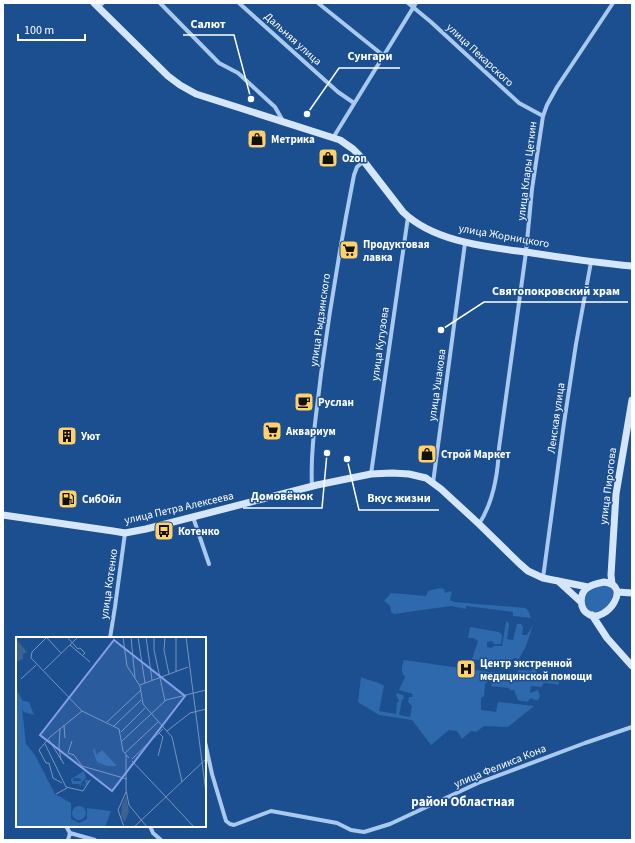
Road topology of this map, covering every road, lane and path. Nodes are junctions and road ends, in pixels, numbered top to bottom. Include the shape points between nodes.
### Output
1 (160, 3) edge
2 (239, 3) edge
3 (318, 3) edge
4 (408, 3) edge
5 (416, 3) edge
6 (613, 3) edge
7 (98, 4) edge
8 (413, 8) junction
9 (384, 56) junction
10 (354, 103) junction
11 (543, 116) junction
12 (283, 122) junction
13 (333, 138) junction
14 (364, 161) junction
15 (408, 217) junction
16 (465, 243) junction
17 (526, 252) junction
18 (591, 262) junction
19 (632, 266) edge
20 (632, 400) edge
21 (371, 474) junction
22 (433, 483) junction
23 (312, 486) junction
24 (3, 515) edge
25 (193, 517) junction
26 (479, 524) junction
27 (125, 533) junction
28 (209, 564) dead end
29 (611, 575) junction
30 (543, 578) junction
31 (558, 581) junction
32 (604, 582) junction
33 (612, 584) junction
34 (588, 587) junction
35 (618, 592) junction
36 (632, 593) edge
37 (581, 602) junction
38 (602, 614) junction
39 (592, 616) junction
40 (598, 625) junction
41 (110, 637) edge
42 (632, 666) edge
43 (632, 727) edge
44 (206, 746) edge
45 (67, 827) edge
46 (150, 827) edge
47 (70, 832) junction
48 (68, 840) edge
49 (95, 840) edge
50 (161, 840) edge

1 - 12 street via 219,63 238,73 275,107
2 - 10 street, Дальняя улица via 338,92
3 - 9 street
4 - 8 street, улица Пекарского
5 - 8 street
6 - 11 street, улица Клары Цеткин via 557,87
7 - 12 street, улица Жорницкого via 168,76 184,88
8 - 9 street
8 - 11 street, улица Пекарского via 519,103
9 - 10 street
10 - 13 street
11 - 17 street, улица Клары Цеткин
12 - 13 street, улица Жорницкого
13 - 14 street, улица Жорницкого via 353,149
14 - 15 street, улица Жорницкого
14 - 23 street, улица Рыдзинского via 357,167 354,175 333,288 317,405
15 - 16 street, улица Жорницкого
15 - 21 street, улица Кутузова
16 - 17 street, улица Жорницкого
16 - 22 street, улица Ушакова
17 - 18 street, улица Жорницкого
17 - 26 street, улица Клары Цеткин via 498,466 488,511
18 - 19 street, улица Жорницкого
18 - 30 street, Ленская улица via 569,392
20 - 29 street, улица Пирогова via 616,494
21 - 22 street, улица Петра Алексеева via 409,474 426,478
21 - 23 street, улица Петра Алексеева
22 - 26 street, улица Петра Алексеева
23 - 25 street, улица Петра Алексеева
24 - 27 street, улица Петра Алексеева
25 - 27 street, улица Петра Алексеева
25 - 28 street
26 - 30 street, улица Петра Алексеева via 528,571
27 - 41 street, улица Котенко
29 - 32 street
29 - 33 street, улица Пирогова
30 - 31 street, улица Петра Алексеева
31 - 34 street, улица Петра Алексеева
31 - 37 street
32 - 33 street
32 - 34 street
33 - 35 street
34 - 37 street via 583,592
35 - 36 street
35 - 38 street via 608,610
37 - 39 street via 586,612
38 - 39 street
38 - 40 street
39 - 40 street
40 - 42 street
43 - 44 street, улица Феликса Кона via 478,782 390,824 364,832 351,830 337,823 271,811 234,825 230,824 226,821
45 - 47 street
46 - 50 street
47 - 48 street
47 - 49 street

